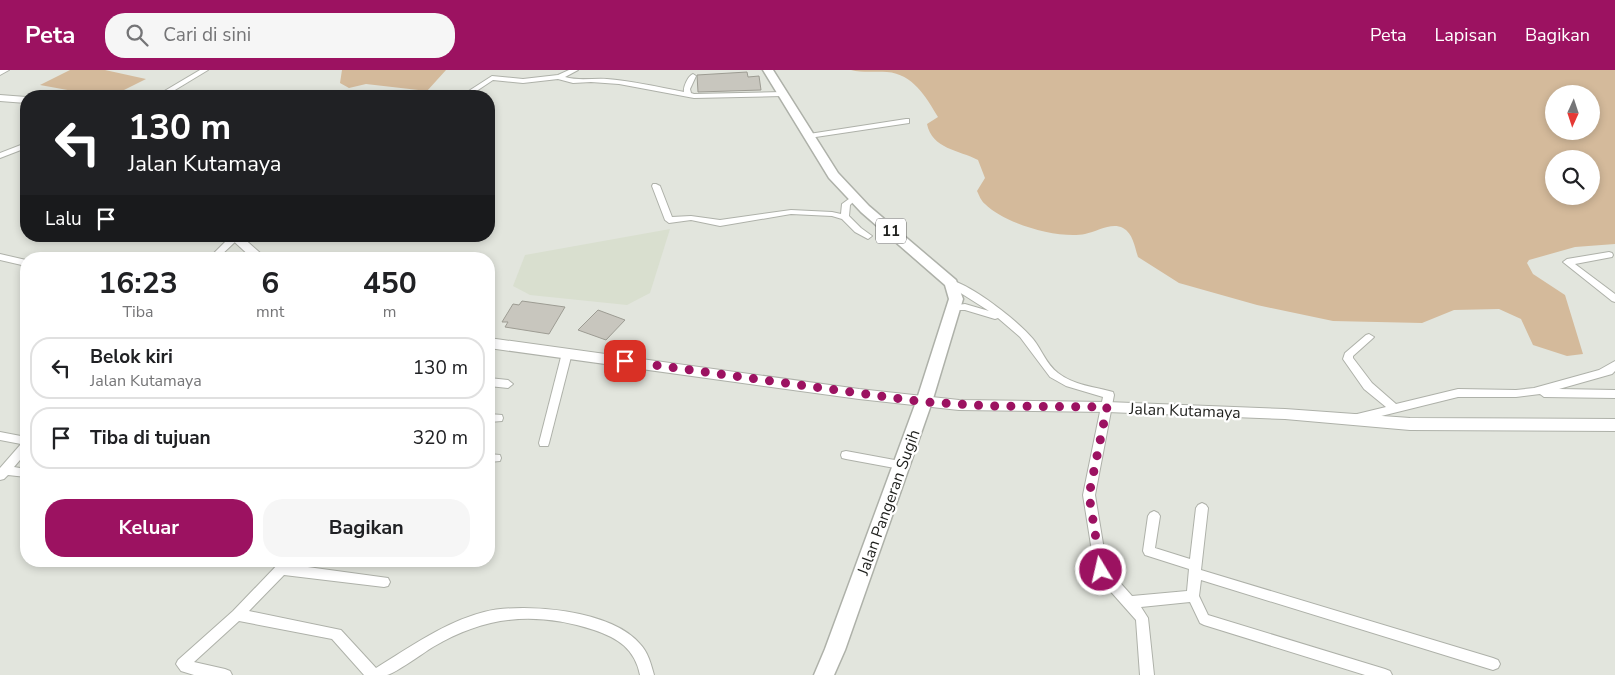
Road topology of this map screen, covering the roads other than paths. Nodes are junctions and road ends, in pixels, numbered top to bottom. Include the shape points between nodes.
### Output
1 (4, 70) edge
2 (205, 70) edge
3 (575, 70) edge
4 (768, 70) edge
5 (0, 72) edge
6 (693, 76) dead end
7 (559, 77) junction
8 (170, 90) edge
9 (474, 90) edge
10 (688, 94) junction
11 (782, 94) junction
12 (0, 98) edge
13 (20, 100) edge
14 (906, 121) dead end
15 (809, 136) junction
16 (20, 148) edge
17 (0, 156) edge
18 (656, 186) dead end
19 (853, 198) junction
20 (845, 217) junction
21 (868, 236) dead end
22 (234, 242) edge
23 (243, 242) edge
24 (221, 252) edge
25 (254, 252) edge
26 (1609, 255) dead end
27 (0, 257) edge
28 (20, 262) edge
29 (951, 283) junction
30 (1615, 299) edge
31 (953, 308) junction
32 (1005, 320) junction
33 (1370, 337) dead end
34 (495, 344) edge
35 (568, 353) junction
36 (1615, 365) edge
37 (495, 383) edge
38 (508, 384) dead end
39 (1523, 393) junction
40 (1615, 394) edge
41 (924, 402) junction
42 (1107, 407) junction
43 (1395, 409) junction
44 (1349, 420) junction
45 (1615, 425) edge
46 (0, 436) edge
47 (20, 440) edge
48 (544, 443) dead end
49 (20, 453) edge
50 (846, 455) dead end
51 (900, 465) junction
52 (3, 473) edge
53 (20, 473) edge
54 (1202, 508) dead end
55 (1154, 516) dead end
56 (283, 567) edge
57 (297, 567) edge
58 (1196, 569) junction
59 (384, 582) dead end
60 (1193, 596) junction
61 (1130, 602) junction
62 (237, 615) junction
63 (1493, 664) dead end
64 (1370, 673) edge
65 (225, 675) edge
66 (375, 675) edge
67 (647, 675) edge
68 (824, 675) edge
69 (1147, 675) edge
70 (1385, 675) edge

1 - 5 main road
2 - 8 street
3 - 7 street
4 - 11 highway, 11
6 - 10 street
7 - 9 street via 523,81 492,78
7 - 10 street via 570,81 621,82
10 - 11 street via 710,97
11 - 15 highway, 11
12 - 13 main road
14 - 15 street
15 - 19 highway, 11 via 826,167
16 - 17 street
18 - 20 street via 669,220 691,218 720,223 791,212
19 - 20 street via 846,204
19 - 29 highway, 11
20 - 21 street
22 - 24 street
23 - 25 main road
26 - 30 street via 1567,262
27 - 28 street
29 - 31 highway, Jalan Pangeran Sugih via 956,294
29 - 32 street
31 - 32 street via 965,307
31 - 41 highway, Jalan Pangeran Sugih
32 - 42 street via 1031,342 1048,370 1058,378 1109,395
33 - 43 street via 1348,355 1348,359 1368,386
34 - 35 main road, Jalan Kutamaya
35 - 41 main road, Jalan Kutamaya
35 - 48 street
36 - 39 street via 1602,374
37 - 38 street
39 - 40 street
39 - 43 street via 1473,391
41 - 42 main road, Jalan Kutamaya
41 - 51 highway, Jalan Pangeran Sugih
42 - 44 main road, Jalan Kutamaya via 1285,414
42 - 61 street via 1089,495 1090,509 1101,570
43 - 44 street
44 - 45 main road, Jalan Kutamaya via 1410,424
46 - 47 street
49 - 52 street
50 - 51 street
51 - 68 highway, Jalan Pangeran Sugih
52 - 53 street
54 - 58 street
55 - 58 street via 1149,551
56 - 62 street
57 - 59 street
58 - 60 street
58 - 63 street
60 - 61 street
60 - 64 street via 1204,619
61 - 69 street via 1142,618
62 - 65 street via 184,661 183,666
62 - 66 street via 336,634
64 - 70 street
66 - 67 street via 464,625 484,618 524,612 545,613 598,625 619,635 634,645 643,659

